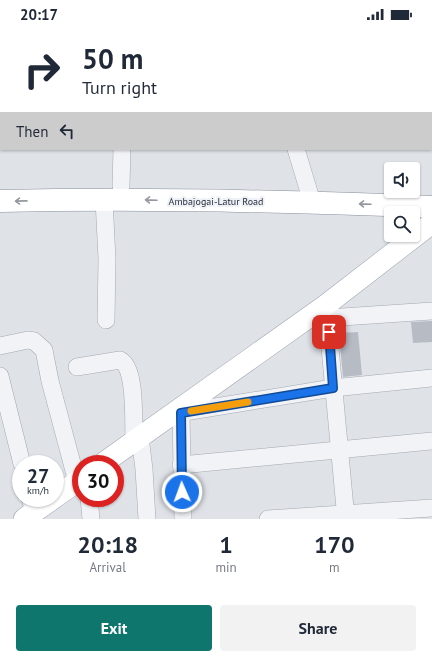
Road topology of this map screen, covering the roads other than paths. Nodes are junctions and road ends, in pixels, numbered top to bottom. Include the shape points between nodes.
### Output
1 (122, 150) edge
2 (296, 150) edge
3 (121, 186) junction
4 (0, 187) edge
5 (384, 190) edge
6 (420, 191) edge
7 (432, 192) edge
8 (310, 195) junction
9 (104, 199) junction
10 (0, 202) edge
11 (432, 207) edge
12 (432, 223) edge
13 (327, 311) junction
14 (432, 311) edge
15 (106, 320) dead end
16 (0, 346) edge
17 (77, 367) dead end
18 (0, 376) edge
19 (432, 378) edge
20 (333, 388) junction
21 (176, 413) junction
22 (137, 439) junction
23 (432, 441) edge
24 (339, 449) junction
25 (20, 455) edge
26 (115, 455) edge
27 (72, 456) edge
28 (181, 465) junction
29 (90, 507) edge
30 (432, 508) edge
31 (346, 516) edge
32 (91, 519) edge
33 (147, 519) edge
34 (182, 519) edge
35 (268, 519) edge

1 - 3 street
2 - 8 street
3 - 4 highway
3 - 8 highway
5 - 8 highway
6 - 7 highway
8 -> 9 highway, Ambajogai-Latur Road
11 -> 8 highway, Ambajogai-Latur Road
9 -> 10 highway, Ambajogai-Latur Road
9 - 15 street via 107,259
12 - 13 main road
13 - 14 street
13 - 20 street
13 - 21 main road
16 - 27 street via 28,340 34,341 44,350 50,381
17 - 22 street via 120,360 126,363 130,370
18 - 25 street
19 - 20 street
20 - 21 street
20 - 24 street
21 - 22 main road
21 - 28 street
22 - 26 main road
22 - 33 street via 144,469
23 - 24 street
24 - 28 street
24 - 31 street
28 - 34 street
29 - 32 street
30 - 31 street
31 - 35 street

